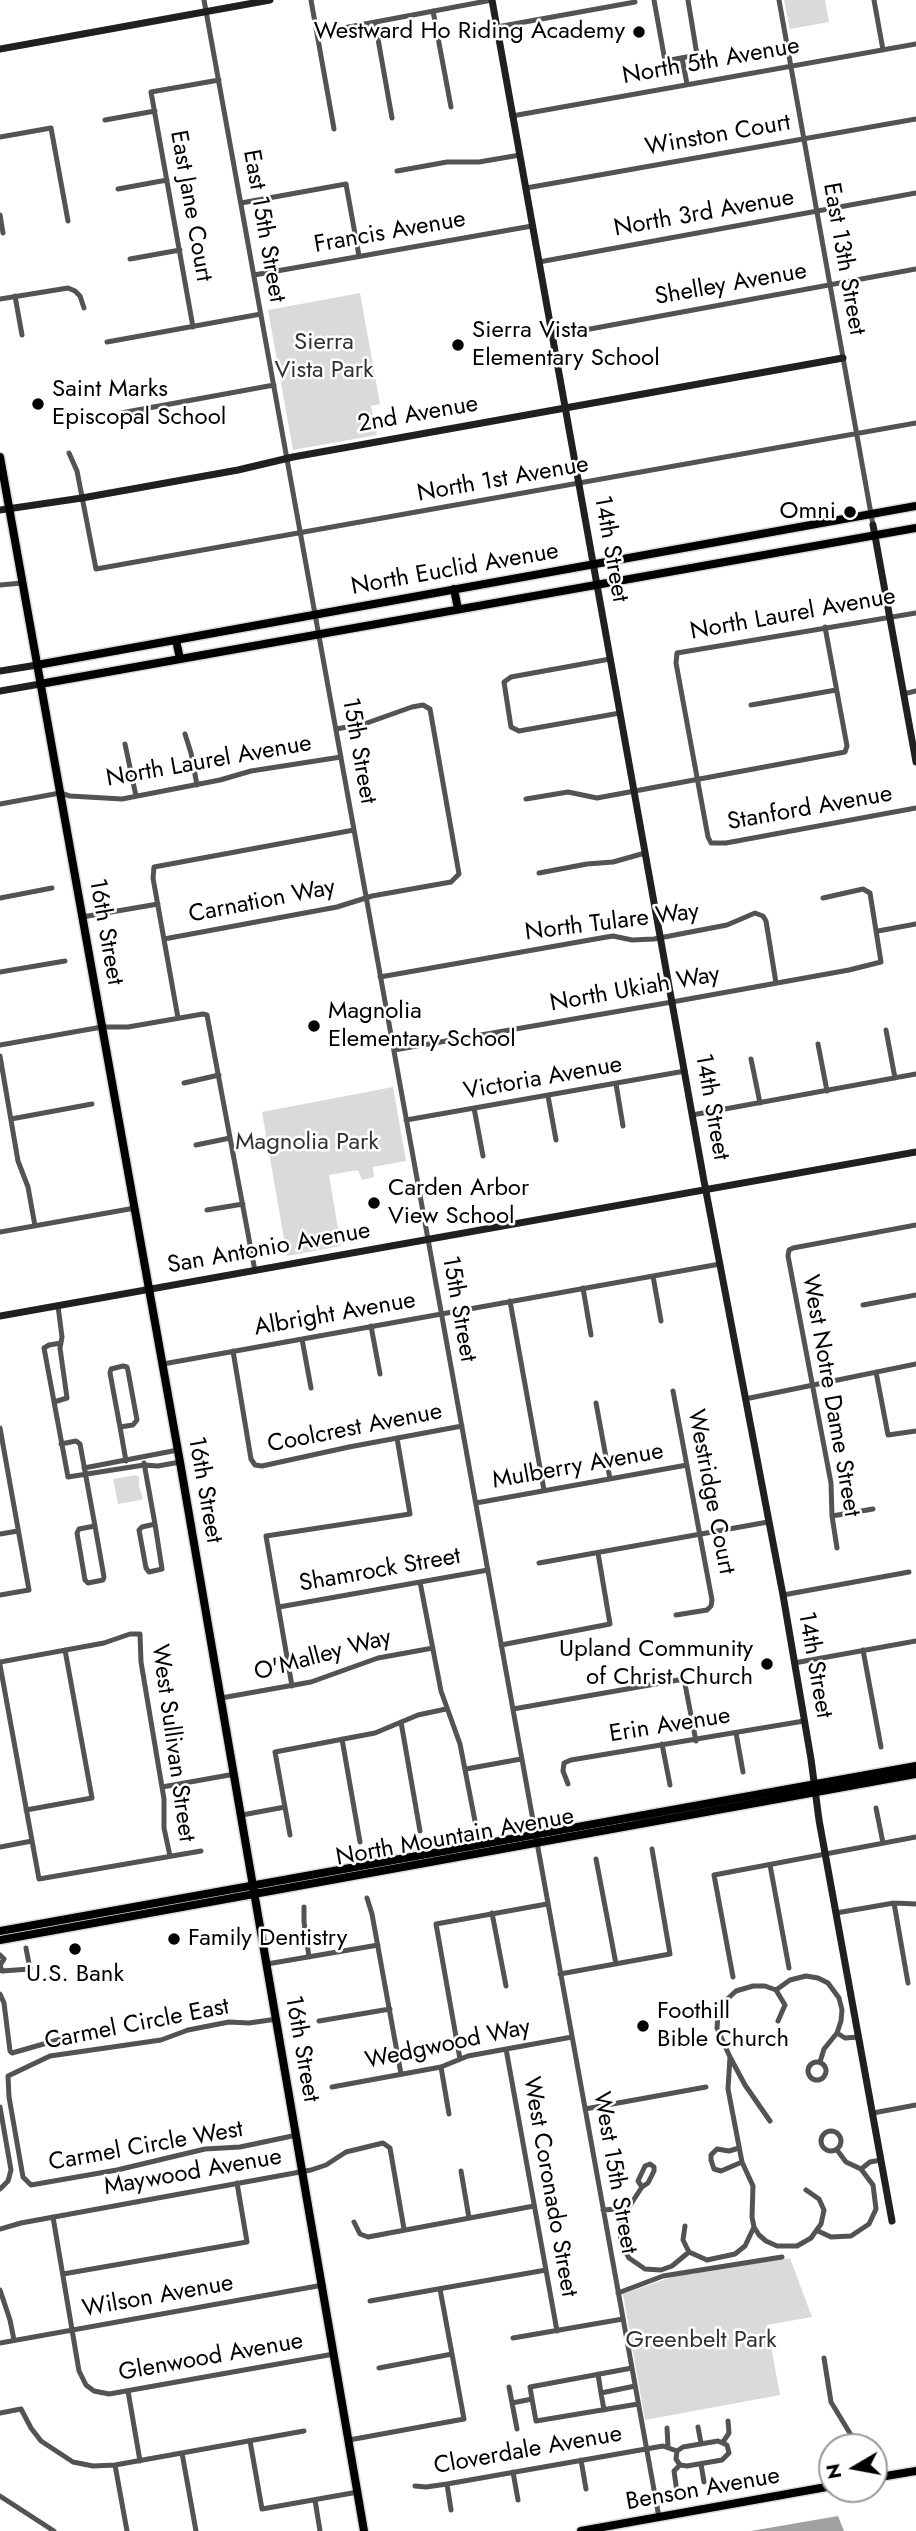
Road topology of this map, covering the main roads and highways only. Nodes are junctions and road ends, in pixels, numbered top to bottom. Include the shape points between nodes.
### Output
1 (0, 457) edge
2 (916, 506) edge
3 (5, 509) edge
4 (916, 528) edge
5 (454, 589) junction
6 (458, 609) junction
7 (176, 640) junction
8 (180, 659) junction
9 (37, 665) junction
10 (40, 684) junction
11 (916, 1766) edge
12 (916, 1774) edge
13 (815, 1789) junction
14 (254, 1889) junction
15 (110, 1916) junction
16 (0, 1931) edge
17 (0, 1940) edge
18 (916, 2471) edge
19 (888, 2476) edge
20 (818, 2489) edge
21 (364, 2531) edge
22 (581, 2531) edge

1 - 3 main road, 16th Street
2 - 5 main road, North Euclid Avenue
3 - 9 main road, 16th Street
4 - 6 main road, North Euclid Avenue
5 - 6 main road
5 - 7 main road, North Euclid Avenue
6 - 8 main road, North Euclid Avenue
7 - 8 main road
7 - 9 main road, North Euclid Avenue
8 - 10 main road, North Euclid Avenue
9 - 10 main road, 16th Street
10 - 14 main road, 16th Street
11 - 13 main road, North Mountain Avenue
12 - 13 main road, North Mountain Avenue
13 - 14 main road, North Mountain Avenue
14 - 15 main road, North Mountain Avenue
14 - 21 main road, 16th Street
15 - 16 main road, North Mountain Avenue
15 - 17 main road, North Mountain Avenue
18 - 19 main road
20 - 22 main road, Benson Avenue

